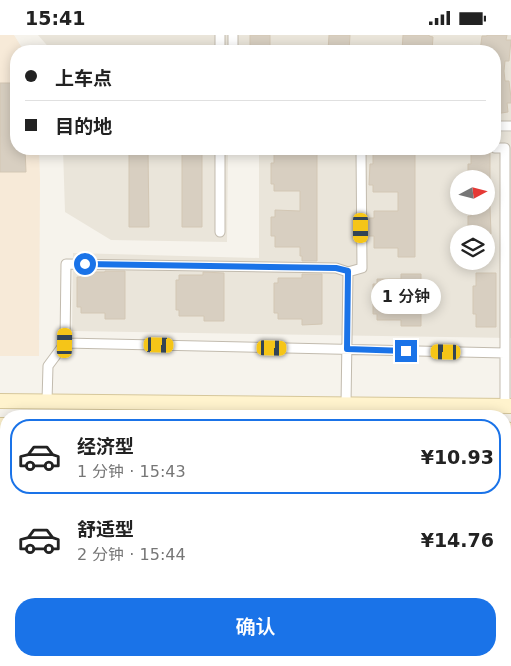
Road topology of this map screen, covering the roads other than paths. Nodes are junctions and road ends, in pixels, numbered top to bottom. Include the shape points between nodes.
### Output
1 (501, 148) edge
2 (220, 155) edge
3 (360, 155) edge
4 (220, 232) dead end
5 (348, 271) junction
6 (65, 343) junction
7 (347, 349) junction
8 (505, 353) junction
9 (0, 401) edge
10 (48, 401) junction
11 (346, 404) junction
12 (508, 406) edge

1 - 8 street via 506,148
2 - 4 street
3 - 5 street via 362,268
5 - 6 street via 336,268 66,264
5 - 7 street
6 - 7 street
6 - 10 street via 48,366
7 - 8 street
7 - 11 street
8 - 12 street
9 - 10 main road
10 - 11 main road
11 - 12 main road

